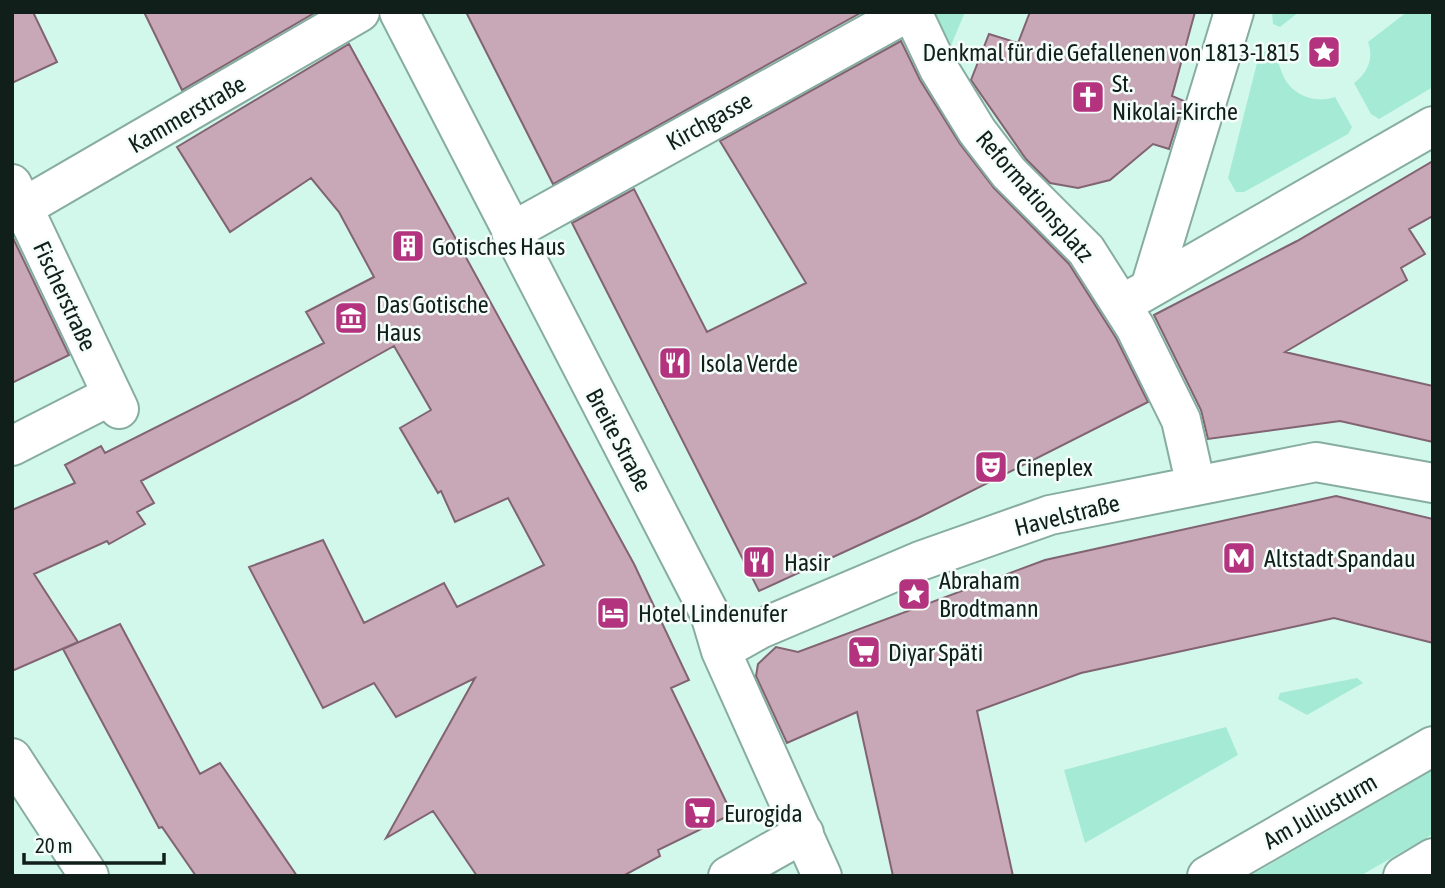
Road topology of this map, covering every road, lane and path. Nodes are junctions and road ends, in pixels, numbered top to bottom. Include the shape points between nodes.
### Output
1 (360, 12) edge
2 (399, 12) edge
3 (910, 12) edge
4 (1234, 12) edge
5 (1433, 127) edge
6 (16, 202) edge
7 (511, 232) junction
8 (1135, 296) junction
9 (12, 446) edge
10 (1433, 483) edge
11 (1196, 486) junction
12 (721, 652) junction
13 (1433, 746) edge
14 (12, 758) edge
15 (804, 834) junction
16 (1433, 858) edge
17 (89, 876) edge
18 (728, 876) edge
19 (822, 876) edge
20 (1207, 876) edge
21 (1403, 876) edge

1 - 6 street, Kammerstraße via 141,142
2 - 7 street, Breite Straße
3 - 7 street, Kirchgasse
3 - 8 street, Reformationsplatz via 977,131 1009,173
4 - 8 street
5 - 8 street
6 - 9 street, Fischerstraße via 115,402
7 - 12 street, Breite Straße via 710,614
8 - 11 street, Reformationsplatz via 1181,419
10 - 11 street, Havelstraße via 1316,462
11 - 12 street, Havelstraße via 1050,516 920,561 760,629
12 - 15 street, Breite Straße
13 - 20 street, Am Juliusturm
14 - 17 street
15 - 18 street
15 - 19 street, Breite Straße
16 - 21 street

